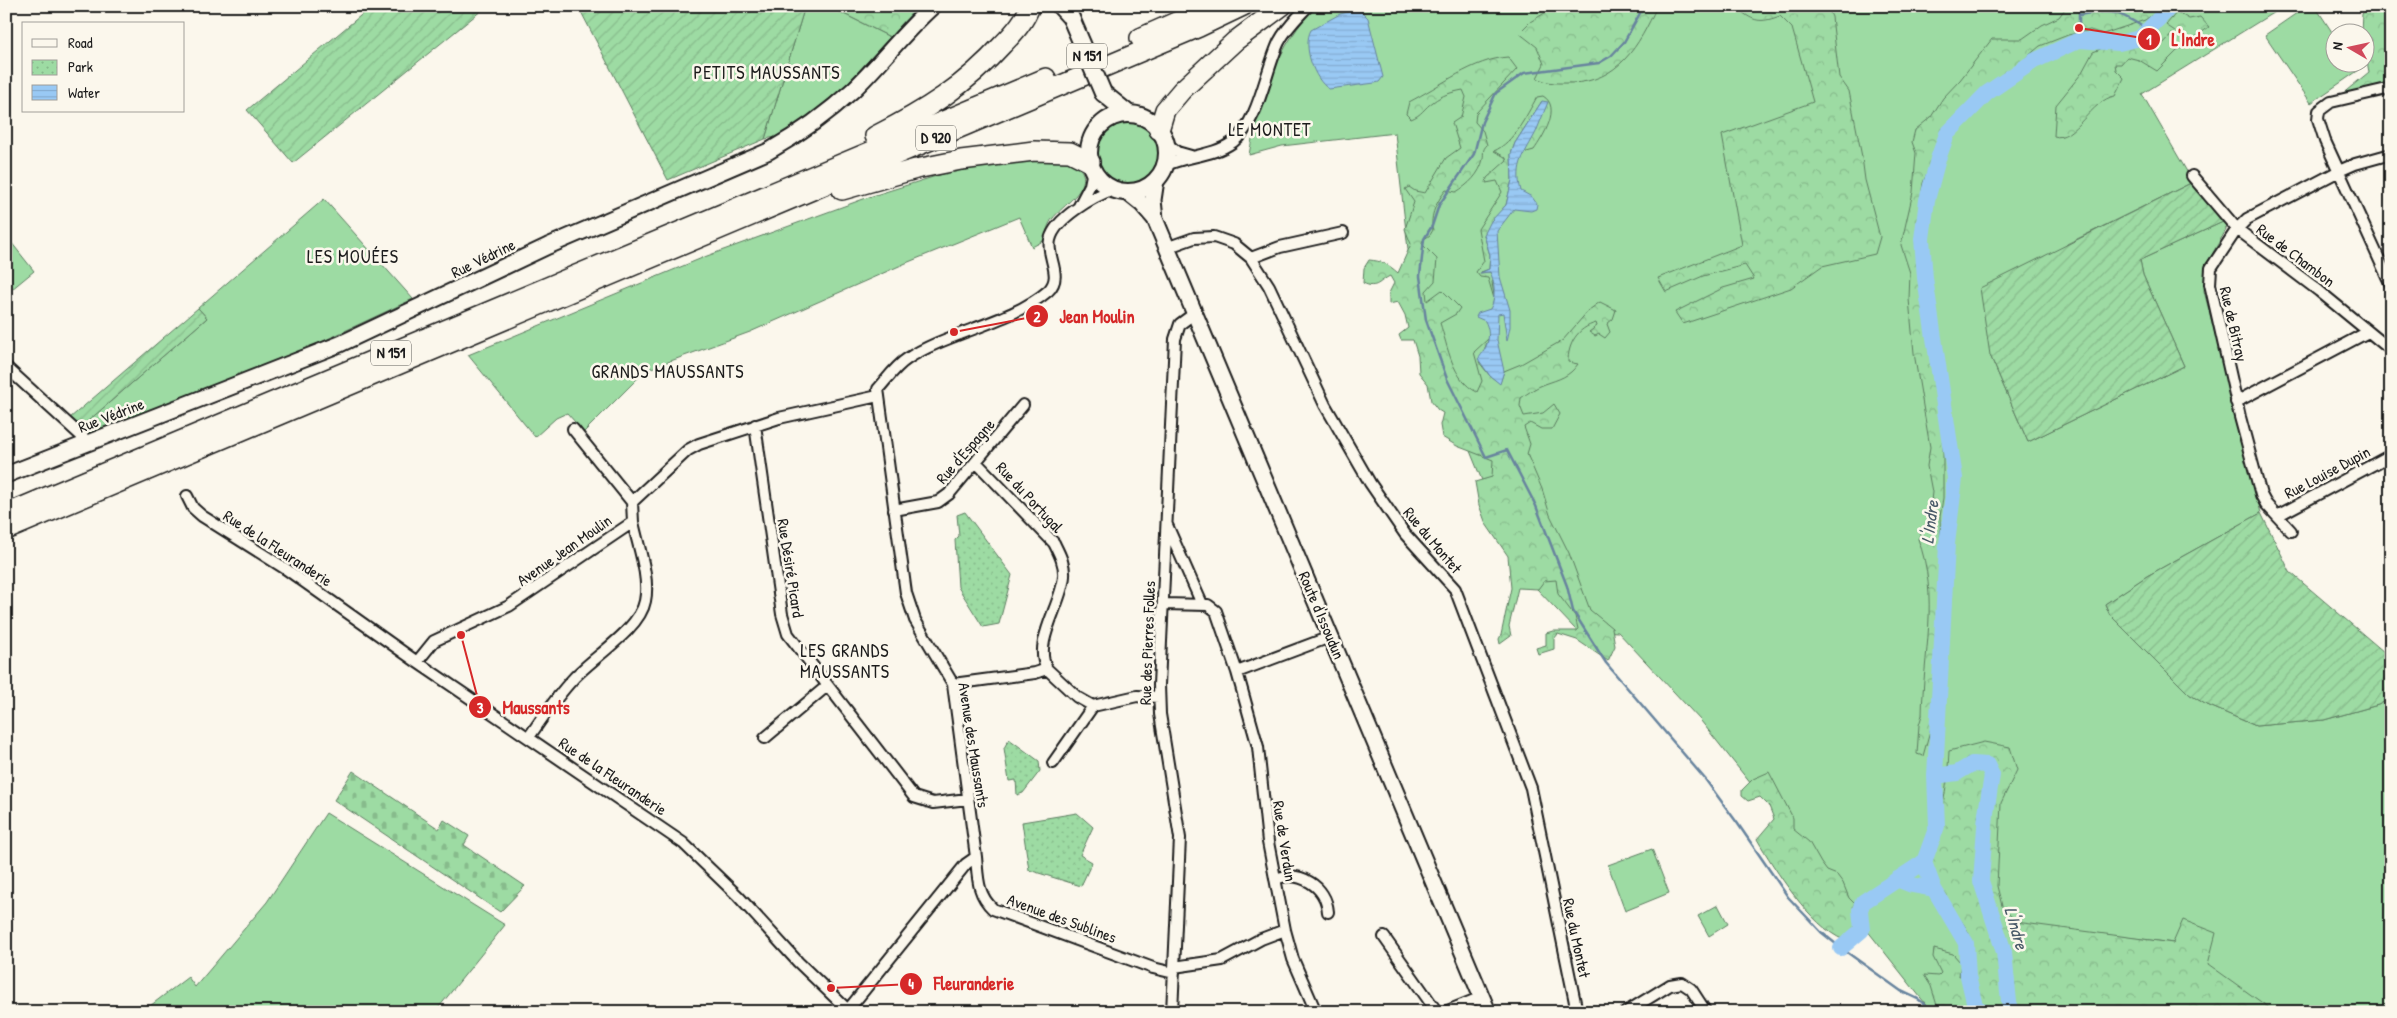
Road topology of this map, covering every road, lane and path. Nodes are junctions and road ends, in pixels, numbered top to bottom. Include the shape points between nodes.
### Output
1 (933, 6) edge
2 (1030, 6) edge
3 (1212, 6) edge
4 (1243, 6) edge
5 (1282, 6) edge
6 (1308, 6) edge
7 (1068, 10) edge
8 (2391, 88) edge
9 (1103, 93) junction
10 (1129, 114) junction
11 (1101, 125) junction
12 (1162, 136) junction
13 (2391, 154) edge
14 (1197, 156) junction
15 (1091, 166) junction
16 (2338, 171) junction
17 (1160, 173) junction
18 (2192, 176) dead end
19 (775, 190) junction
20 (1120, 191) junction
21 (1078, 208) junction
22 (1156, 223) junction
23 (2237, 230) junction
24 (1343, 233) dead end
25 (690, 242) junction
26 (1166, 248) junction
27 (1251, 258) junction
28 (2391, 285) edge
29 (1195, 313) junction
30 (2368, 332) junction
31 (2391, 350) edge
32 (6, 367) edge
33 (878, 393) junction
34 (2236, 402) junction
35 (1023, 405) dead end
36 (755, 426) junction
37 (573, 430) dead end
38 (88, 442) junction
39 (2391, 455) edge
40 (977, 463) junction
41 (6, 475) edge
42 (187, 496) dead end
43 (632, 502) junction
44 (894, 510) junction
45 (6, 514) edge
46 (2277, 516) junction
47 (633, 522) junction
48 (1166, 522) junction
49 (6, 530) edge
50 (2291, 531) dead end
51 (1163, 604) junction
52 (1202, 604) junction
53 (1330, 637) junction
54 (417, 662) junction
55 (1047, 669) junction
56 (1237, 672) junction
57 (953, 684) junction
58 (827, 686) junction
59 (1159, 697) junction
60 (1093, 706) junction
61 (529, 737) junction
62 (765, 738) dead end
63 (1053, 762) dead end
64 (968, 799) junction
65 (976, 858) junction
66 (1275, 879) junction
67 (1328, 912) dead end
68 (1285, 930) junction
69 (1384, 937) dead end
70 (1174, 970) junction
71 (1482, 997) junction
72 (849, 1011) edge
73 (1172, 1012) edge
74 (1316, 1012) edge
75 (1437, 1012) edge
76 (1445, 1012) edge
77 (1488, 1012) edge
78 (1577, 1012) edge
79 (1626, 1012) edge
80 (1706, 1012) edge

1 - 38 street, Rue Védrine via 853,89 796,136 769,152 548,246 340,344
2 - 19 highway, D 920 via 1012,35 952,92
3 - 19 highway, D 920
4 - 25 highway, D 920
5 - 12 highway via 1235,42 1182,90 1165,110
6 - 14 street via 1279,42 1244,130 1226,146
7 - 9 main road, N 151, bridge
8 - 16 street via 2331,102 2319,111 2318,119
9 - 10 main road, N 151
9 - 11 main road, N 151
10 - 11 main road via 1119,115
10 - 12 main road via 1146,118
11 - 15 main road via 1089,149
12 - 14 street via 1181,154
12 - 17 main road
13 - 16 street, Rue de Bitray
14 - 17 street via 1177,160
15 - 20 main road via 1102,182
15 - 21 street via 1089,189
15 - 25 highway, N 151 via 1070,152 1034,151 961,160 916,169 812,199 720,236
16 - 23 street, Rue de Bitray via 2262,210
16 - 28 street
17 - 20 main road via 1142,189
17 - 22 street, Route d'Issoudun via 1154,200
18 - 23 street, Rue de Chambon
19 - 45 highway, N 151
20 - 21 street via 1096,197
20 - 22 street, Route d'Issoudun via 1142,204
21 - 33 street via 1051,236 1055,277 1048,290 1010,313 909,358
22 - 26 street, Route d'Issoudun
23 - 30 street, Rue de Chambon
23 - 34 street, Rue de Bitray via 2211,268 2209,277
24 - 27 street via 1280,247
25 - 49 highway, N 151
26 - 27 street, Rue du Montet via 1194,238 1214,237 1234,244
26 - 29 street, Route d'Issoudun
27 - 78 street, Rue du Montet via 1268,286 1325,404 1370,483 1405,534 1455,589 1531,788
29 - 48 street, Rue des Pierres Folles via 1180,324 1174,339
29 - 53 street, Route d'Issoudun
30 - 31 street, Rue de Chambon
30 - 34 street
32 - 38 street
33 - 36 street
33 - 44 street, Avenue des Maussants
34 - 46 street, Rue de Bitray via 2261,495
35 - 40 street, Rue d'Espagne
36 - 43 street via 688,450
36 - 58 street, Rue Désiré Picard via 783,623 792,641
37 - 43 street
38 - 41 street, Rue Védrine
39 - 46 street, Rue Louise Dupin
40 - 44 street, Rue d'Espagne via 938,502
40 - 55 street, Rue du Portugal via 1054,543 1062,558 1064,576 1043,647
42 - 54 street, Rue de la Fleuranderie via 202,516 286,569
43 - 47 street, Avenue Jean Moulin
44 - 57 street, Avenue des Maussants via 906,593 916,620
46 - 50 street, Rue de Bitray
47 - 54 street, Avenue Jean Moulin via 509,606 434,641
47 - 61 street via 646,584 640,615 564,688
48 - 51 street, Rue des Pierres Folles
48 - 52 street, Rue de Verdun
51 - 52 street
51 - 59 street, Rue des Pierres Folles
52 - 56 street, Rue de Verdun via 1215,610
53 - 56 street
53 - 71 street, Route d'Issoudun
54 - 61 street, Rue de la Fleuranderie
55 - 57 street via 1035,674
55 - 60 street via 1077,697
56 - 66 street, Rue de Verdun via 1258,746
57 - 64 street, Avenue des Maussants
58 - 62 street
58 - 64 street, Rue Désiré Picard via 914,797 933,803
59 - 60 street via 1137,696
59 - 70 street, Rue des Pierres Folles via 1180,838
60 - 63 street
61 - 72 street, Rue de la Fleuranderie via 682,843
64 - 65 street, Avenue des Maussants
65 - 70 street, Avenue des Sublines via 984,901 993,909 1153,968
65 - 72 street via 966,864
66 - 67 street via 1289,875 1307,880 1324,898
66 - 68 street, Rue de Verdun
68 - 70 street via 1260,939 1222,960
68 - 74 street, Rue de Verdun via 1293,959
69 - 75 street
70 - 73 street, Rue des Pierres Folles
71 - 76 street
71 - 77 street, Route d'Issoudun
79 - 80 street via 1670,985 1682,983 1692,989

